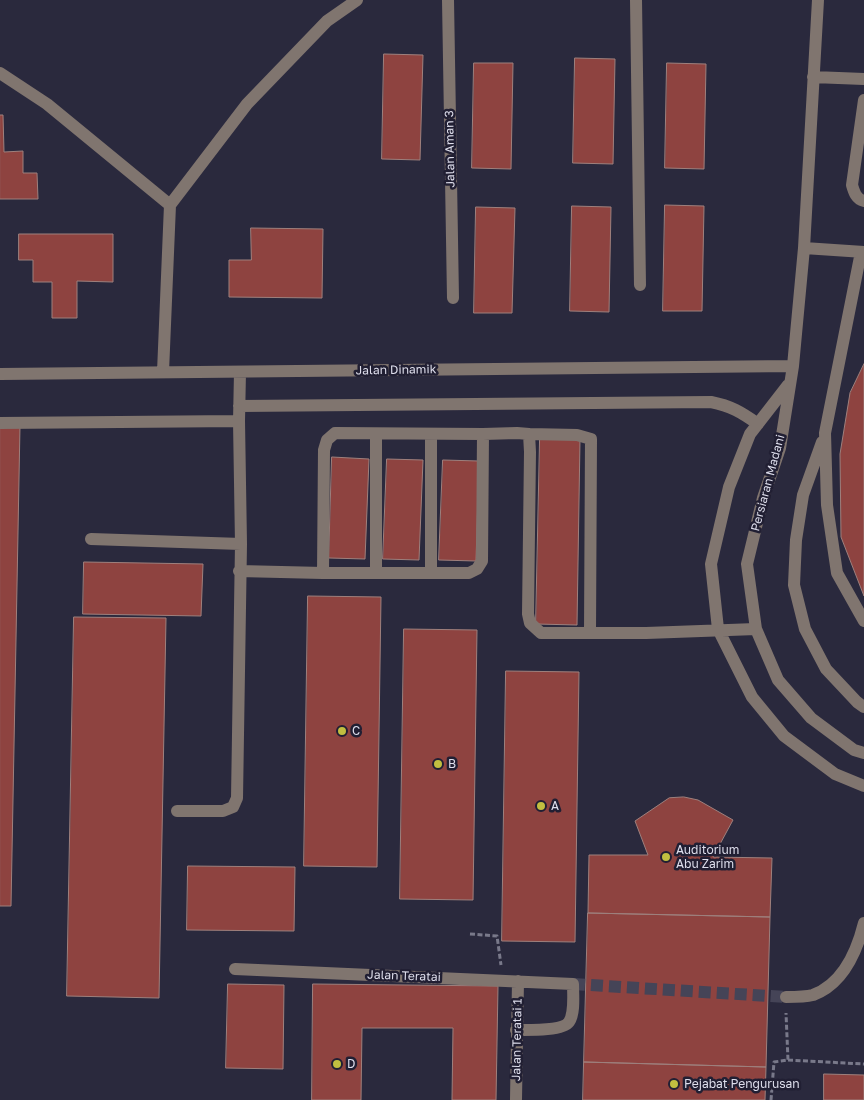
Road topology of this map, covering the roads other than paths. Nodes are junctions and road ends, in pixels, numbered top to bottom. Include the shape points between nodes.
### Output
1 (357, 0) edge
2 (448, 0) edge
3 (636, 0) edge
4 (818, 0) edge
5 (0, 73) edge
6 (813, 77) junction
7 (864, 79) edge
8 (864, 100) edge
9 (864, 201) edge
10 (170, 205) junction
11 (804, 248) junction
12 (863, 252) edge
13 (640, 285) dead end
14 (453, 298) dead end
15 (793, 366) junction
16 (163, 372) junction
17 (240, 372) junction
18 (0, 374) edge
19 (789, 384) junction
20 (239, 406) junction
21 (238, 421) junction
22 (0, 423) edge
23 (758, 424) junction
24 (825, 433) junction
25 (376, 434) junction
26 (483, 434) junction
27 (529, 434) junction
28 (431, 435) junction
29 (91, 539) dead end
30 (241, 544) junction
31 (239, 571) junction
32 (431, 572) junction
33 (323, 573) junction
34 (376, 573) junction
35 (864, 621) edge
36 (756, 629) junction
37 (718, 630) junction
38 (590, 632) junction
39 (864, 707) edge
40 (864, 753) edge
41 (864, 786) edge
42 (177, 811) dead end
43 (864, 922) edge
44 (235, 969) dead end
45 (518, 981) junction
46 (786, 997) tunnel mouth
47 (516, 1030) junction
48 (516, 1098) dead end

1 - 10 street via 327,21 247,104
2 - 14 street, Jalan Aman 3
3 - 13 street
4 - 6 street
5 - 10 street via 47,104
6 - 7 street
6 - 11 street
8 - 9 street via 852,185 854,194
10 - 16 street
11 - 12 street
11 - 15 street
12 - 24 street
15 - 17 street, Jalan Dinamik
15 - 19 street
16 - 17 street, Jalan Dinamik
16 - 18 street, Jalan Dinamik
17 - 20 street
19 - 23 street, Persiaran Madani
19 - 36 street, Persiaran Madani via 780,448 762,498 747,564
20 - 21 street
20 - 23 street via 711,402 728,405
21 - 22 street
21 - 30 street
23 - 37 street, Persiaran Madani via 750,434 729,487 711,564
24 - 35 street via 827,505 837,573
24 - 39 street via 803,496 796,540 794,585 804,629 826,669
25 - 28 street
25 - 33 street via 335,433 327,440 324,450
25 - 34 street
26 - 27 street
26 - 28 street
26 - 32 street via 482,560 477,569 469,573
27 - 38 street via 530,623 541,633
27 - 38 street via 577,435 591,439
28 - 32 street
29 - 30 street
30 - 31 street
31 - 33 street
31 - 42 street via 238,798 233,807 223,811
32 - 34 street
33 - 34 street
36 - 37 street
36 - 40 street, Persiaran Madani via 778,680 810,718 854,750
37 - 38 street
37 - 41 street, Persiaran Madani via 752,697 784,736 835,774
43 - 46 street via 850,960 835,982 813,995
44 - 45 street, Jalan Teratai
45 - 47 street, Jalan Teratai 1
45 - 47 street, Jalan Teratai via 573,984 572,1014 563,1028
47 - 48 street, Jalan Teratai 1

